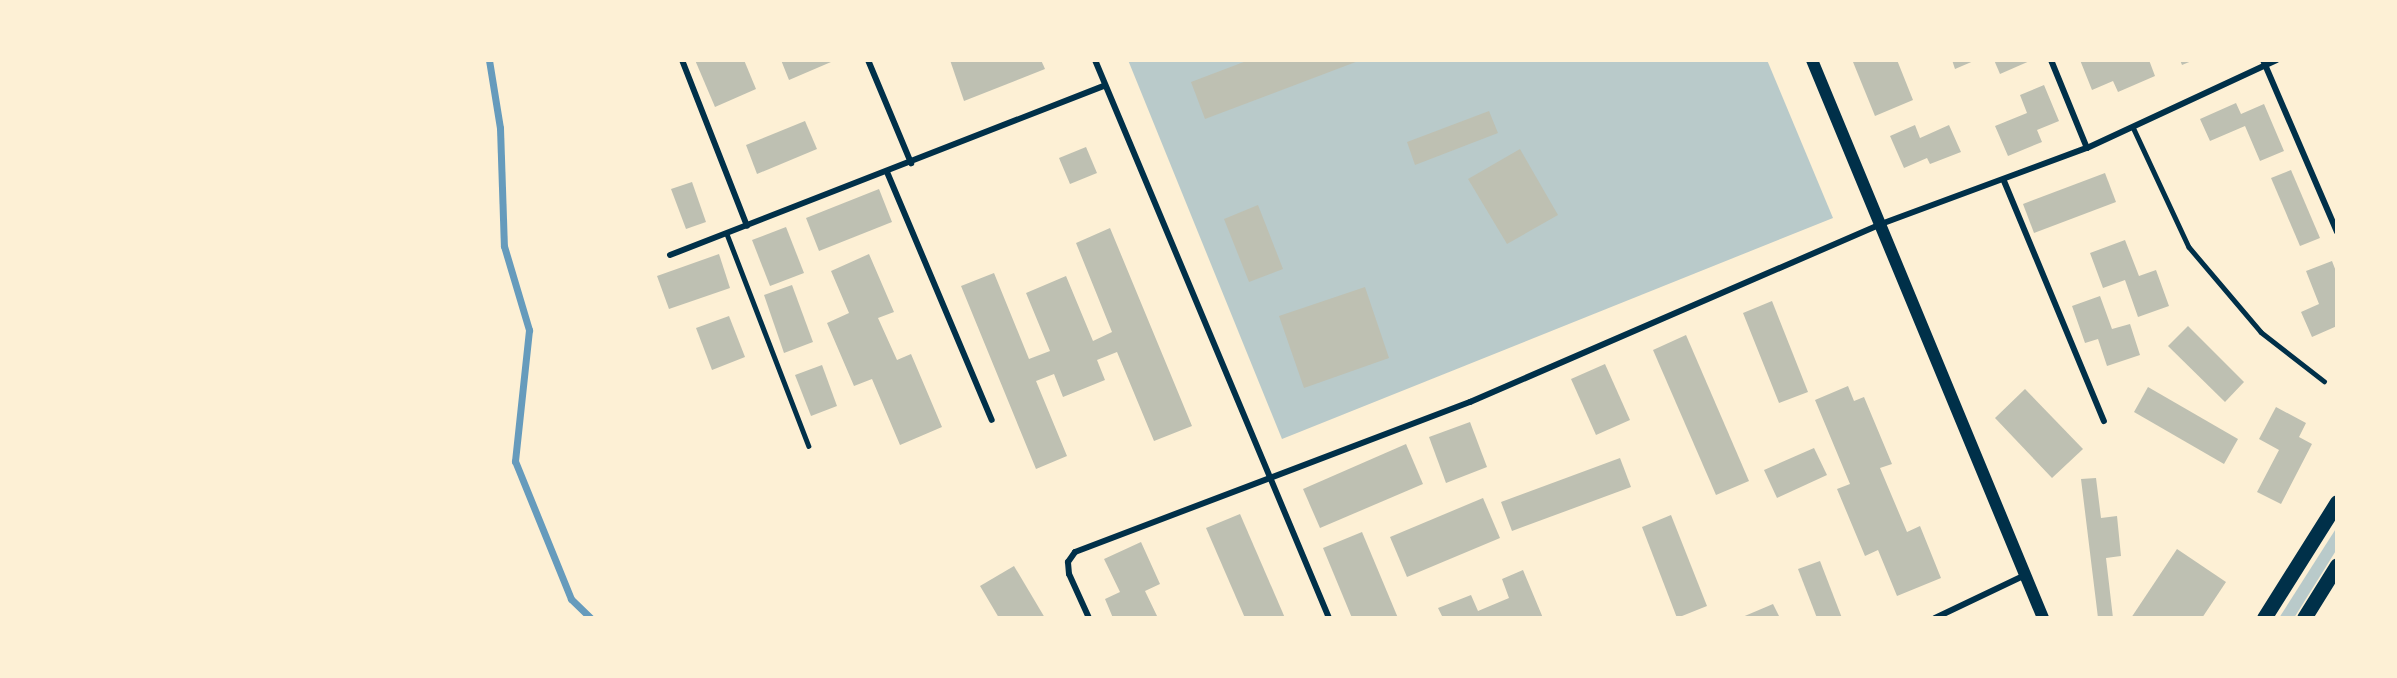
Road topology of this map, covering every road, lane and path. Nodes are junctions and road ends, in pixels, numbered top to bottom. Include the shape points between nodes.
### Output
1 (682, 60) edge
2 (868, 60) edge
3 (1095, 60) edge
4 (1812, 60) edge
5 (2052, 60) edge
6 (2277, 60) edge
7 (2264, 63) edge
8 (1105, 85) junction
9 (2133, 127) junction
10 (2087, 148) junction
11 (911, 163) junction
12 (887, 172) junction
13 (2004, 181) junction
14 (1881, 224) junction
15 (747, 226) junction
16 (2337, 232) edge
17 (727, 234) junction
18 (670, 255) dead end
19 (2324, 381) dead end
20 (992, 420) dead end
21 (2104, 421) dead end
22 (809, 446) dead end
23 (1269, 478) junction
24 (2337, 502) edge
25 (2337, 565) edge
26 (2026, 575) junction
27 (1089, 618) edge
28 (1329, 618) edge
29 (1935, 618) edge
30 (2043, 618) edge
31 (2264, 618) edge
32 (2304, 618) edge

1 - 15 street
2 - 11 street
3 - 8 street
4 - 14 main road
5 - 10 street
6 - 7 street
7 - 9 street
7 - 16 street
8 - 11 street
8 - 23 street
9 - 10 street
9 - 19 lane via 2188,247 2260,332
10 - 13 street
11 - 12 street
12 - 15 street
12 - 20 street
13 - 14 street
13 - 21 street
14 - 23 street via 1470,402
14 - 26 main road
15 - 17 street
17 - 18 street
17 - 22 lane
23 - 27 street via 1075,552 1068,562
23 - 28 street
24 - 31 highway
25 - 32 highway
26 - 29 street
26 - 30 main road

